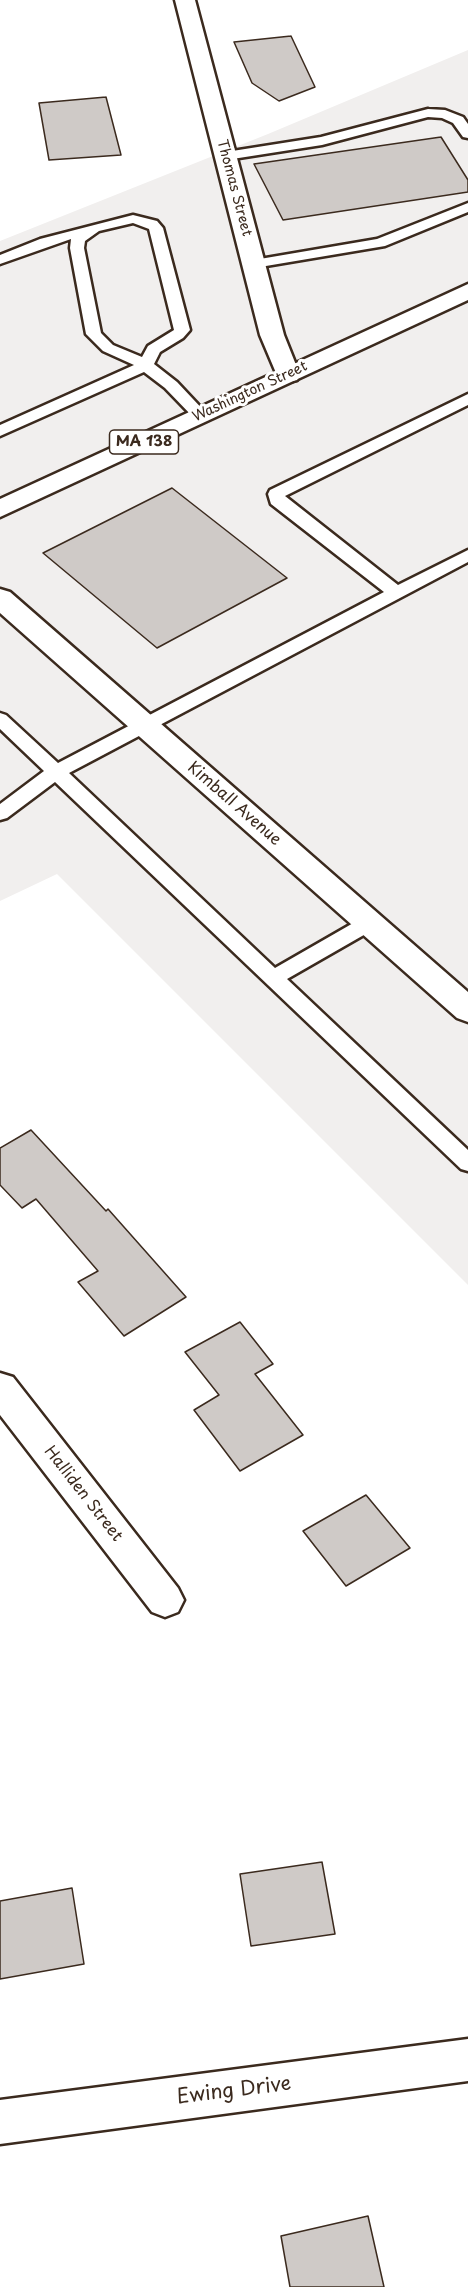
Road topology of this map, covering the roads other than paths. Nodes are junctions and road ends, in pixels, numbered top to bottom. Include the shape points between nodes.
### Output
1 (184, 0) edge
2 (468, 134) edge
3 (226, 156) junction
4 (468, 207) edge
5 (102, 226) junction
6 (0, 252) edge
7 (0, 260) edge
8 (254, 264) junction
9 (468, 291) edge
10 (146, 365) junction
11 (288, 375) junction
12 (468, 399) edge
13 (200, 415) junction
14 (0, 431) edge
15 (1, 508) edge
16 (468, 555) edge
17 (397, 593) junction
18 (0, 598) edge
19 (0, 719) edge
20 (146, 726) junction
21 (56, 772) junction
22 (0, 811) edge
23 (369, 923) junction
24 (272, 978) junction
25 (468, 1010) edge
26 (468, 1163) edge
27 (5, 1401) edge
28 (165, 1600) dead end
29 (468, 2060) edge
30 (0, 2122) edge

1 - 3 street, Thomas Street
2 - 3 lane via 458,120 446,114 428,114 349,135
3 - 8 street, Thomas Street
4 - 8 lane via 389,241
5 - 6 lane via 42,236
5 - 7 lane
5 - 10 lane via 78,239 77,248 94,334 108,348
5 - 10 lane via 134,219 156,228 182,330 153,350
8 - 11 street, Thomas Street via 272,335
9 - 11 street, Washington Street / MA 138
10 - 13 lane
10 - 14 lane
11 - 13 street, Washington Street / MA 138
12 - 17 lane via 276,494 277,500
13 - 15 street, Washington Street / MA 138
16 - 17 lane
17 - 20 lane
18 - 20 street, Kimball Avenue
19 - 21 lane
20 - 21 lane
20 - 23 street, Kimball Avenue
21 - 22 lane
21 - 24 lane
23 - 24 lane
23 - 25 street, Kimball Avenue
24 - 26 lane
27 - 28 street, Halliden Street
29 - 30 street, Ewing Drive

